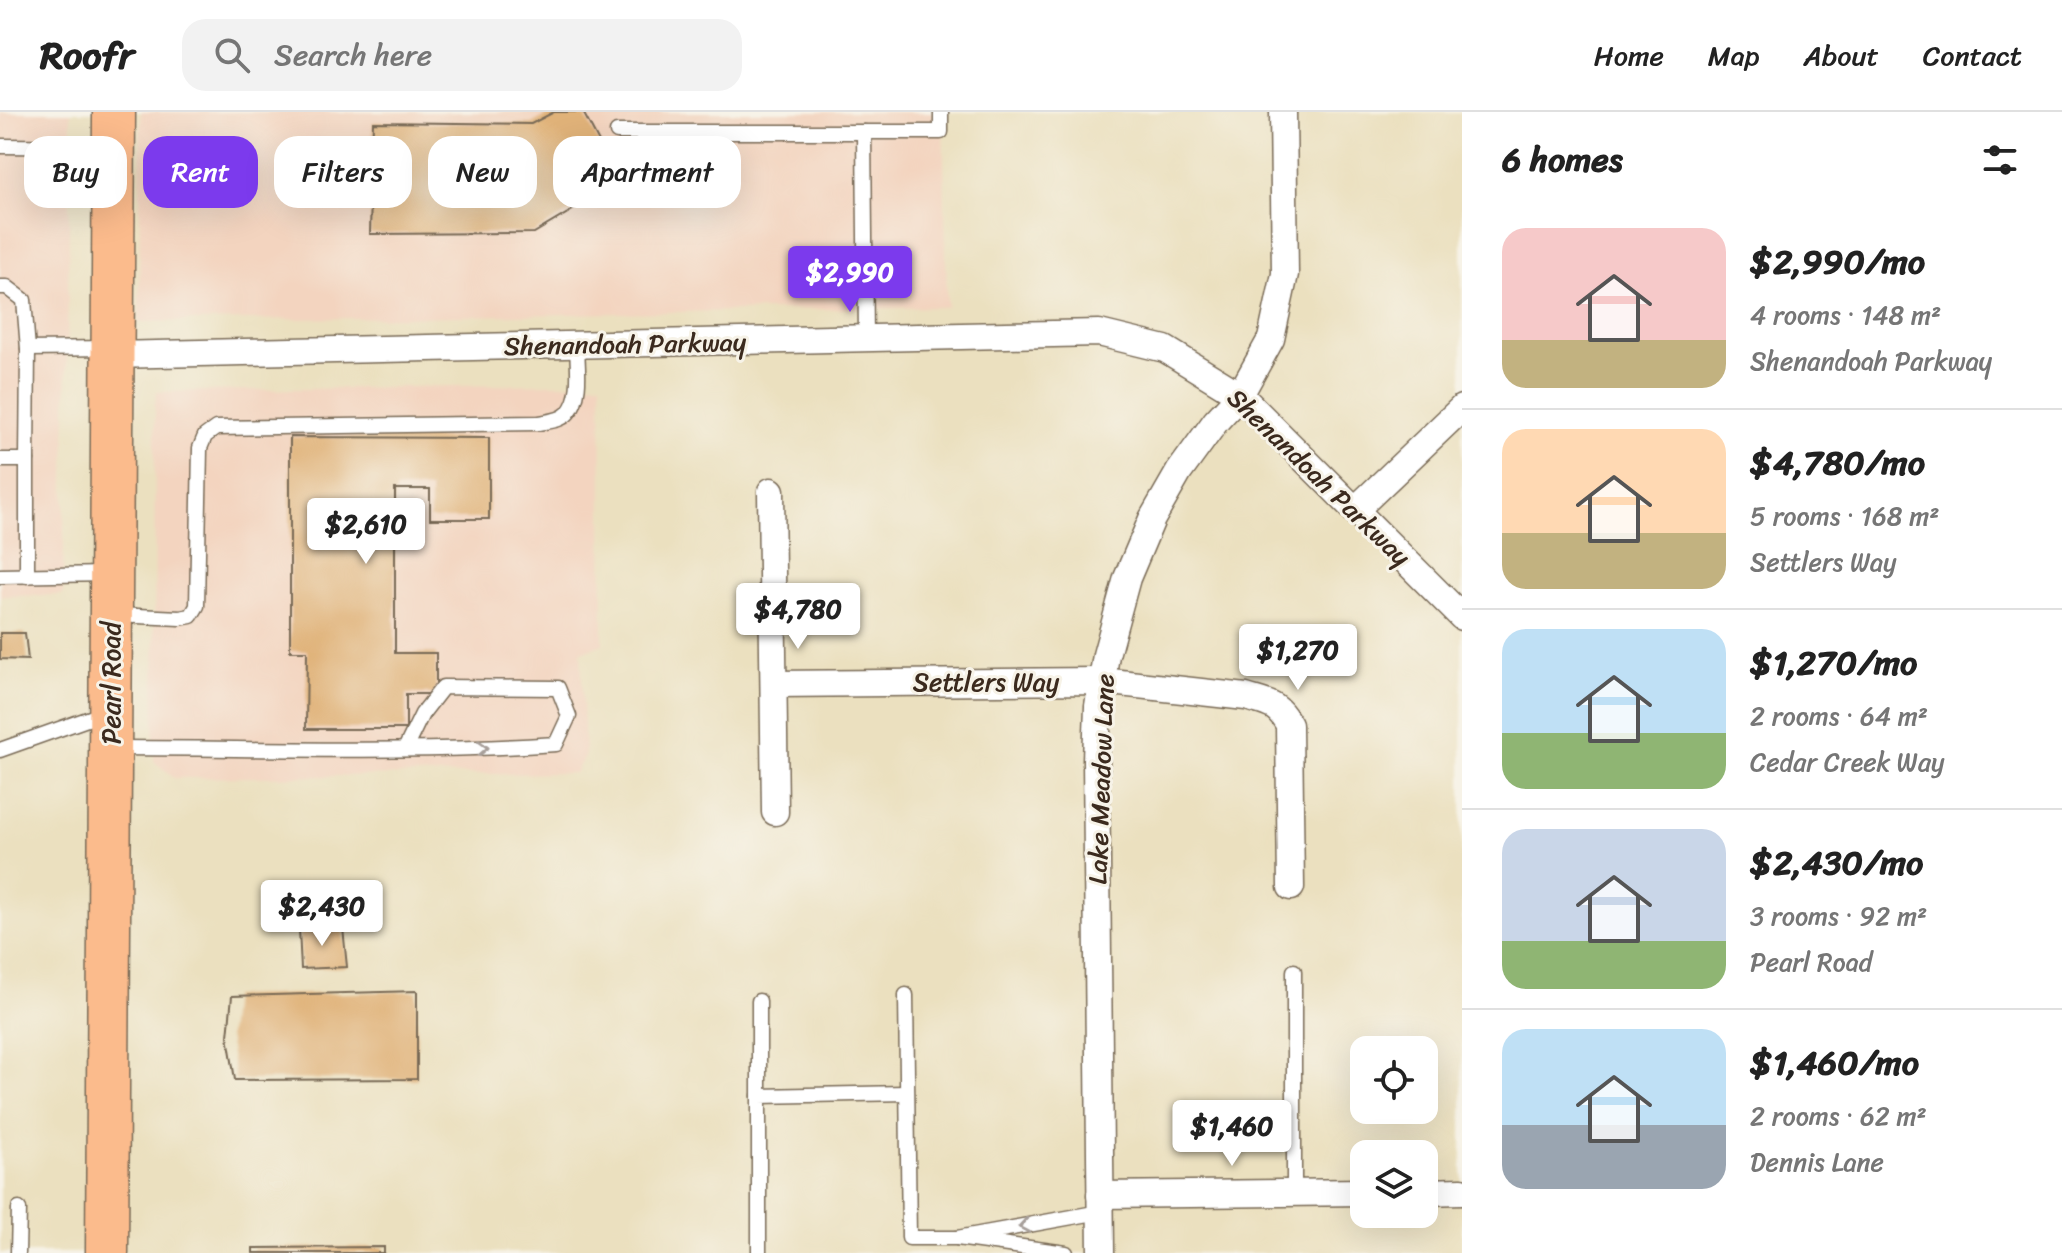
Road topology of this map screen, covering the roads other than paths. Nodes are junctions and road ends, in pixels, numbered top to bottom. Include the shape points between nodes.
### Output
1 (941, 112) edge
2 (1283, 112) edge
3 (114, 130) edge
4 (617, 132) dead end
5 (864, 132) junction
6 (0, 146) edge
7 (0, 287) edge
8 (866, 338) junction
9 (577, 345) junction
10 (28, 349) junction
11 (113, 352) junction
12 (1240, 395) junction
13 (1462, 408) edge
14 (0, 460) edge
15 (27, 460) junction
16 (771, 491) dead end
17 (1355, 510) junction
18 (112, 574) junction
19 (0, 576) edge
20 (27, 576) junction
21 (111, 615) junction
22 (1462, 617) edge
23 (1102, 681) junction
24 (774, 684) junction
25 (111, 729) junction
26 (405, 749) junction
27 (0, 750) edge
28 (775, 812) dead end
29 (1291, 887) dead end
30 (1294, 971) dead end
31 (906, 995) dead end
32 (759, 1001) dead end
33 (906, 1093) junction
34 (759, 1096) junction
35 (1462, 1191) edge
36 (1350, 1192) edge
37 (1438, 1192) edge
38 (1294, 1193) junction
39 (1100, 1203) junction
40 (19, 1209) dead end
41 (957, 1238) junction
42 (909, 1245) edge
43 (18, 1253) edge
44 (107, 1253) edge
45 (759, 1253) edge
46 (1066, 1253) edge
47 (1101, 1253) edge

1 - 5 lane via 941,132
2 - 12 street, Lake Meadow Lane via 1285,274 1271,339
3 - 6 lane
3 - 11 main road, Pearl Road
4 - 5 lane
5 - 8 lane
7 - 10 lane via 24,300
8 - 9 street, Shenandoah Parkway
8 - 12 street, Shenandoah Parkway via 1099,333 1165,349
9 - 11 street, Shenandoah Parkway
9 - 21 lane via 577,395 568,413 556,420 216,428 200,448 197,606 191,616 180,618
10 - 11 lane
10 - 15 lane
11 - 18 main road, Pearl Road
12 - 17 street, Shenandoah Parkway
12 - 23 street, Lake Meadow Lane via 1179,472 1152,519 1111,629
13 - 17 street
14 - 15 lane
15 - 20 lane
16 - 24 street
17 - 22 street, Shenandoah Parkway
18 - 20 lane
18 - 21 main road, Pearl Road
19 - 20 lane
21 - 25 main road, Pearl Road
23 - 24 street, Settlers Way
23 - 29 street, Settlers Way via 1246,697 1281,711 1289,725
23 - 39 street, Lake Meadow Lane via 1096,760
24 - 28 street
25 - 26 lane
25 - 27 lane
25 - 44 main road, Pearl Road
26 -> 26 lane via 556,744 569,716 558,688 443,687
30 - 38 lane
31 - 33 lane
32 - 34 lane
33 - 34 lane
33 - 42 lane
34 - 45 lane
35 - 37 street
36 - 38 street
38 - 39 street
39 -> 41 lane
39 - 47 street, Lake Meadow Lane
40 - 43 lane
41 - 42 lane
41 - 46 lane

